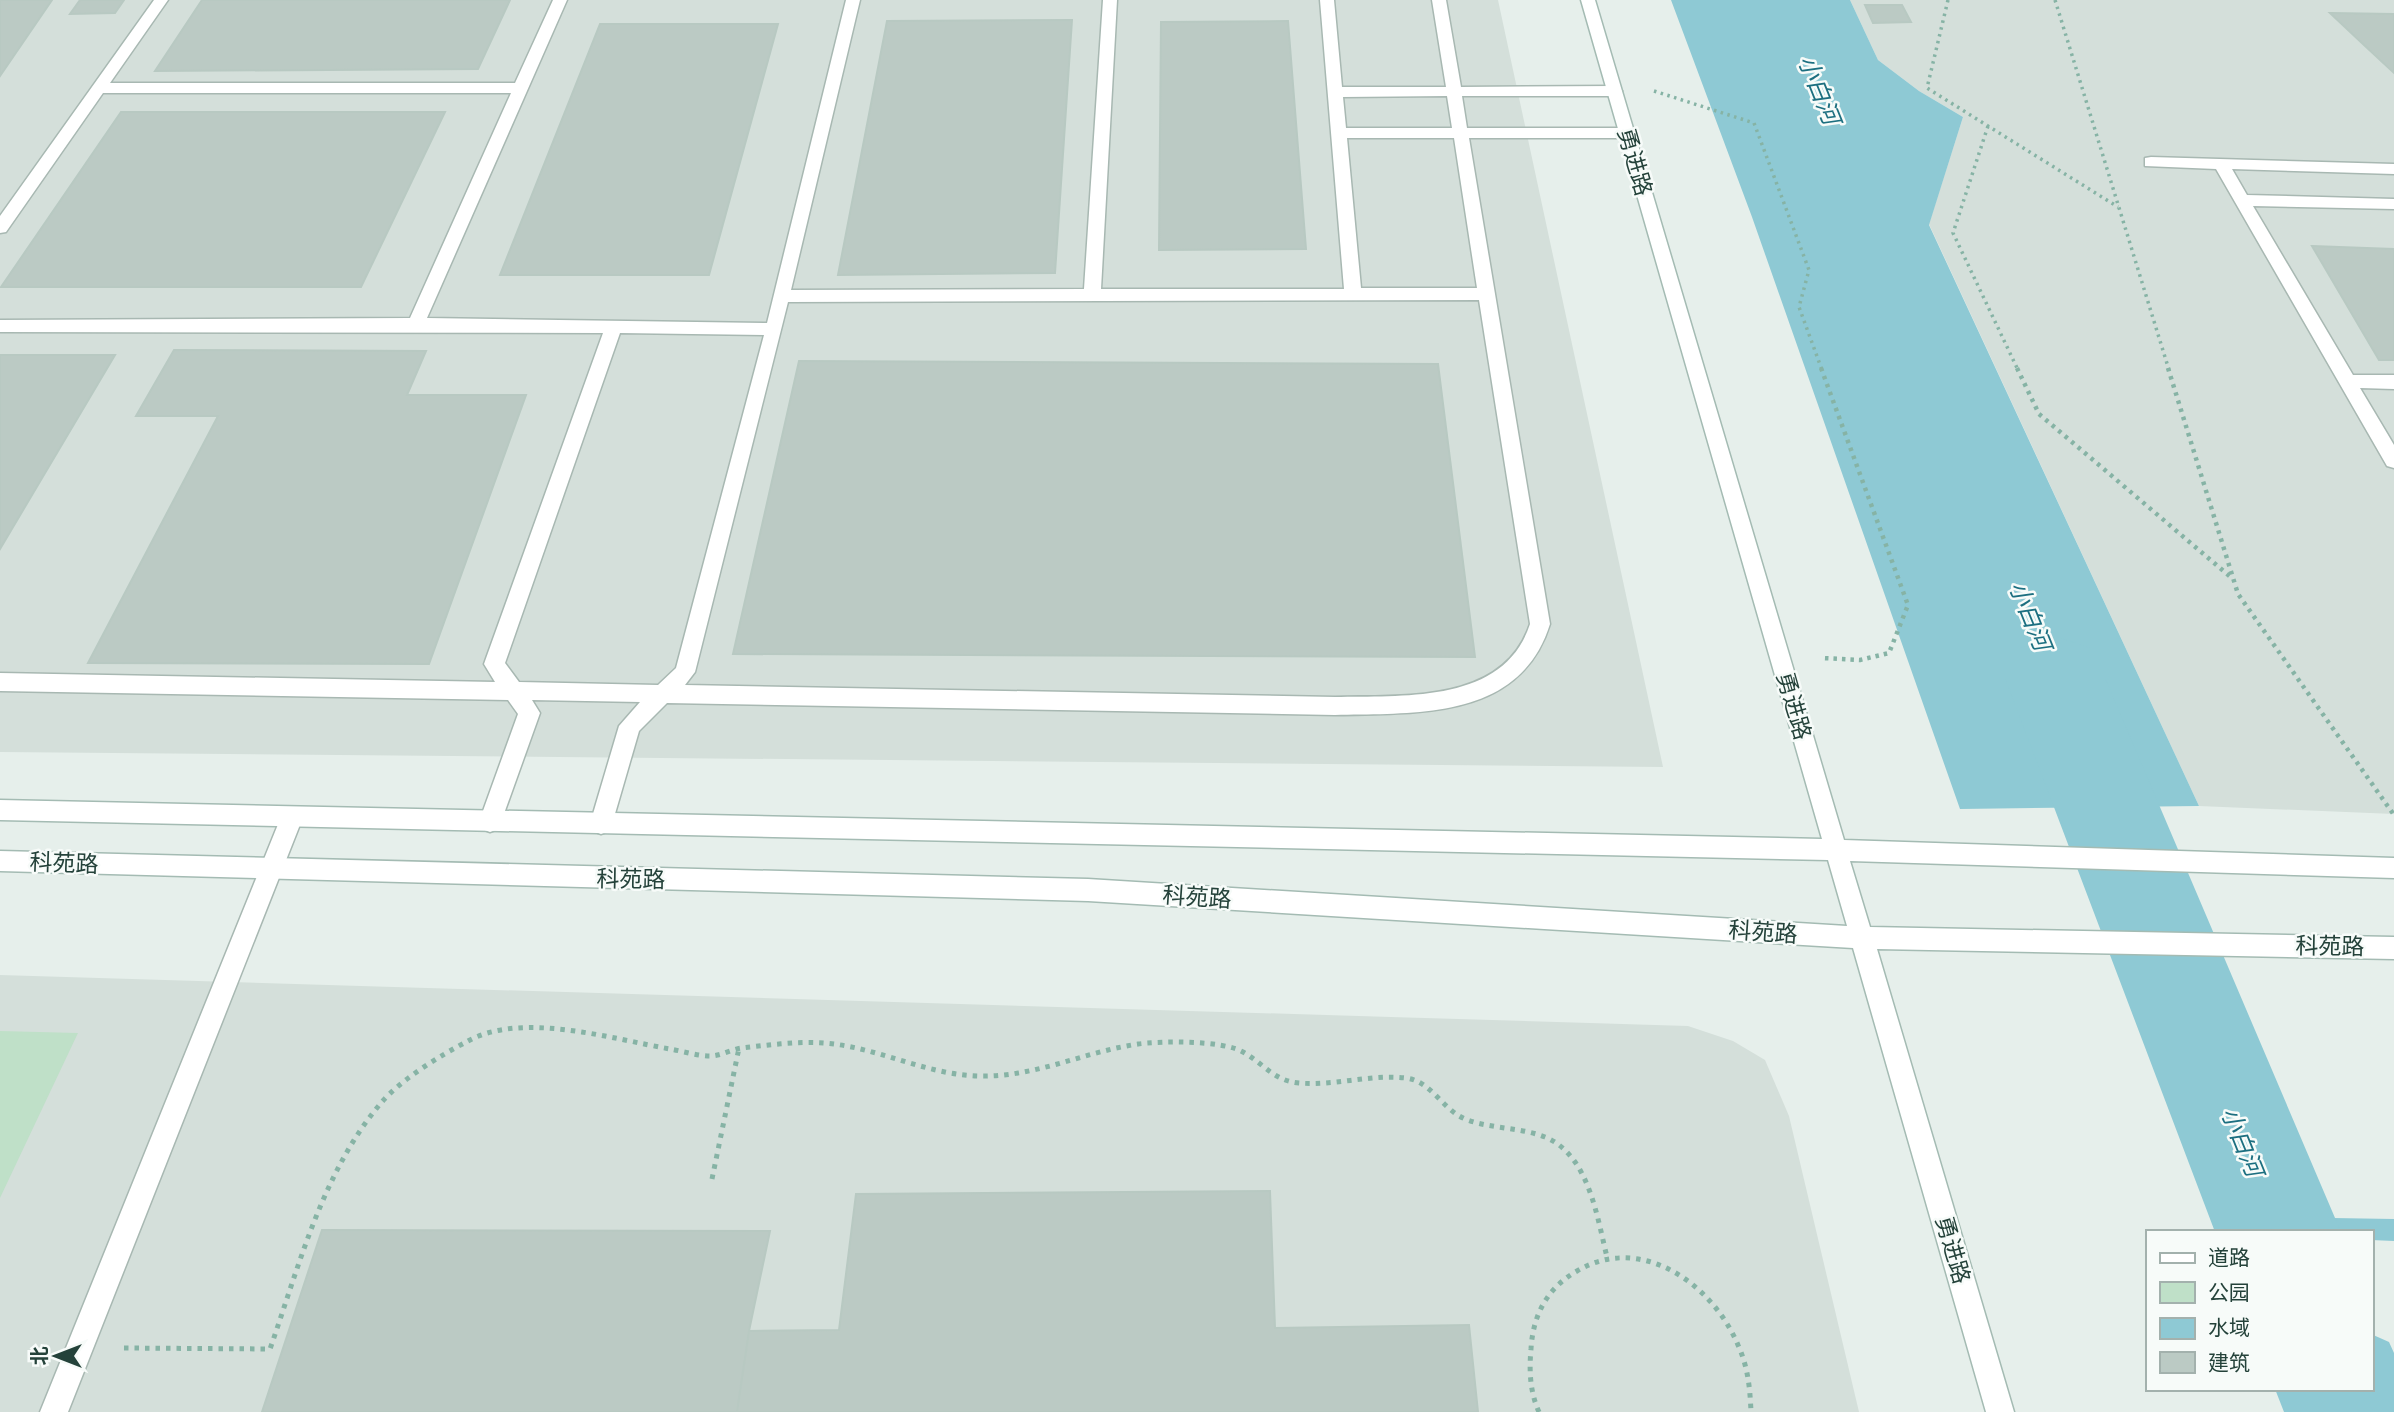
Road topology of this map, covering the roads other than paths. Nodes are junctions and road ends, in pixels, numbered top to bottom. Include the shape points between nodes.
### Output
1 (162, 0) edge
2 (560, 0) edge
3 (853, 0) edge
4 (1110, 0) edge
5 (1327, 0) edge
6 (1439, 0) edge
7 (1588, 0) edge
8 (99, 88) junction
9 (521, 88) junction
10 (1614, 91) junction
11 (1335, 92) junction
12 (1454, 92) junction
13 (1339, 134) junction
14 (1461, 134) junction
15 (1626, 134) junction
16 (2151, 162) dead end
17 (2221, 164) junction
18 (2394, 169) edge
19 (2242, 200) junction
20 (2394, 204) edge
21 (0, 228) edge
22 (1353, 294) junction
23 (1488, 294) junction
24 (1092, 295) junction
25 (781, 296) junction
26 (416, 324) junction
27 (0, 326) edge
28 (614, 326) junction
29 (774, 329) junction
30 (2347, 381) junction
31 (2394, 382) edge
32 (2394, 461) edge
33 (0, 682) edge
34 (513, 691) junction
35 (662, 694) junction
36 (0, 810) edge
37 (292, 817) junction
38 (490, 822) junction
39 (601, 824) junction
40 (1836, 850) junction
41 (0, 860) edge
42 (2394, 868) edge
43 (270, 870) junction
44 (1862, 938) junction
45 (2394, 947) edge
46 (54, 1412) edge
47 (2000, 1412) edge

1 - 8 street
2 - 9 street
3 - 25 street
4 - 24 street
5 - 11 street
6 - 12 street
7 - 10 street, 勇进路
8 - 9 street
8 - 21 street
9 - 26 street
10 - 12 street
10 - 15 street, 勇进路
11 - 12 street
11 - 13 street
12 - 14 street
13 - 14 street
13 - 22 street
14 - 15 street
14 - 23 street
15 - 40 street, 勇进路
16 - 17 street
17 - 18 street
17 - 19 street
19 - 20 street
19 - 30 street
22 - 23 street
22 - 24 street
23 - 35 street via 1540,624 1528,655 1506,677 1468,695 1335,706
24 - 25 street
25 - 29 street
26 - 27 street
26 - 28 street
28 - 29 street
28 - 34 street via 494,664
29 - 35 street via 685,672
30 - 31 street
30 - 32 street
33 - 34 street
34 - 35 street
34 - 38 street via 529,713
35 - 39 street via 630,726
36 - 37 street
37 - 38 street
37 - 43 street
38 - 39 street
39 - 40 street
40 - 42 street
40 - 44 street, 勇进路
41 - 43 street, 科苑路
43 - 44 street, 科苑路 via 1088,890
43 - 46 street
44 - 45 street, 科苑路
44 - 47 street, 勇进路

